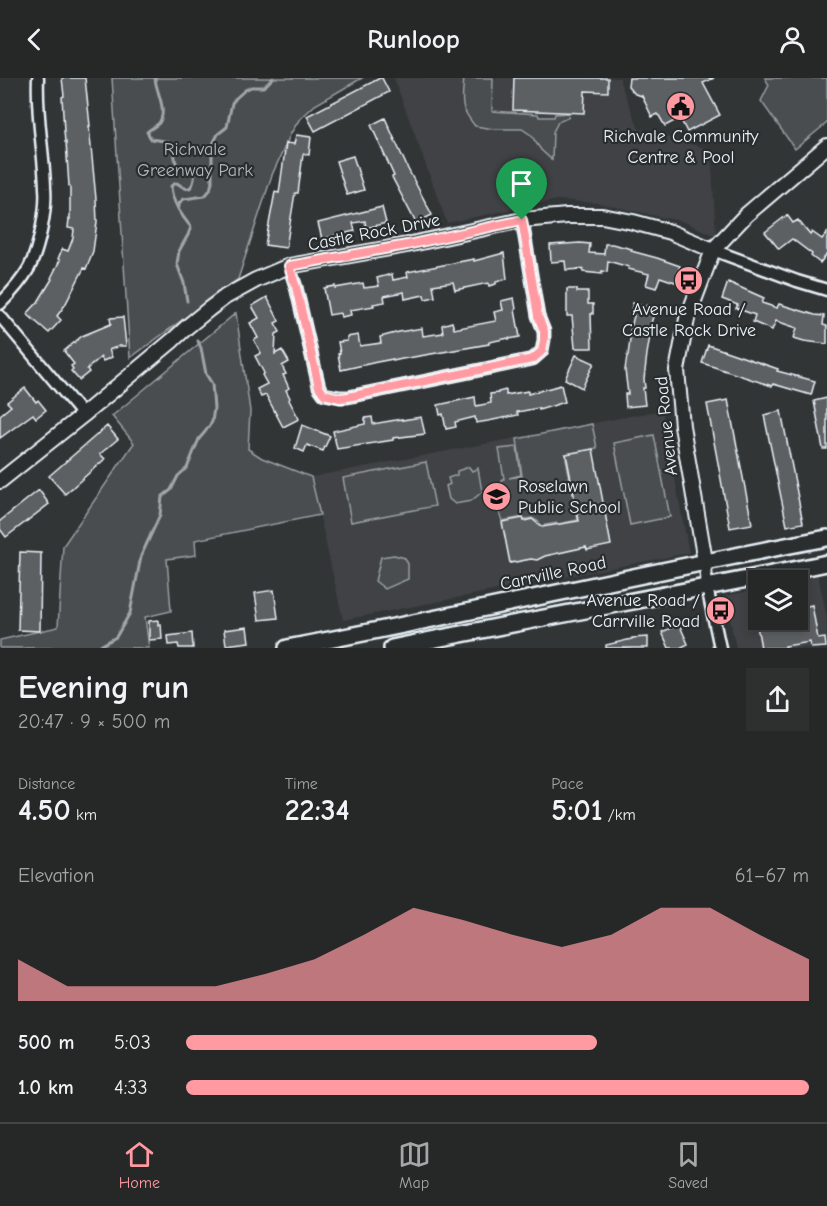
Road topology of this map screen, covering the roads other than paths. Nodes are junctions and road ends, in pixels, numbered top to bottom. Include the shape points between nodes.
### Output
1 (38, 78) edge
2 (827, 146) edge
3 (522, 220) junction
4 (713, 250) junction
5 (289, 266) junction
6 (827, 291) edge
7 (0, 304) edge
8 (0, 316) edge
9 (83, 415) junction
10 (0, 482) edge
11 (827, 538) edge
12 (705, 561) junction
13 (827, 563) edge
14 (707, 587) junction
15 (520, 600) junction
16 (526, 621) junction
17 (354, 642) edge
18 (287, 648) edge
19 (392, 648) edge
20 (720, 648) edge

1 - 7 street via 44,215 30,266
2 - 4 street, Avenue Road via 746,215
3 - 4 street, Castle Rock Drive via 602,216 670,232
3 - 5 street, Castle Rock Drive
3 - 5 street via 544,331 542,351 533,359 348,397 324,394 319,387
4 - 6 street
4 - 12 street, Avenue Road via 687,320 677,370 681,426
5 - 9 street, Castle Rock Drive via 225,297
8 - 9 street
9 - 10 street, Castle Rock Drive
11 - 12 main road, Carrville Road
12 - 14 street, Avenue Road
12 - 15 main road, Carrville Road
13 - 14 main road
14 - 16 main road
14 - 20 street, Avenue Road
15 - 16 main road
15 - 17 main road, Carrville Road
16 - 19 main road
17 - 18 main road, Carrville Road

